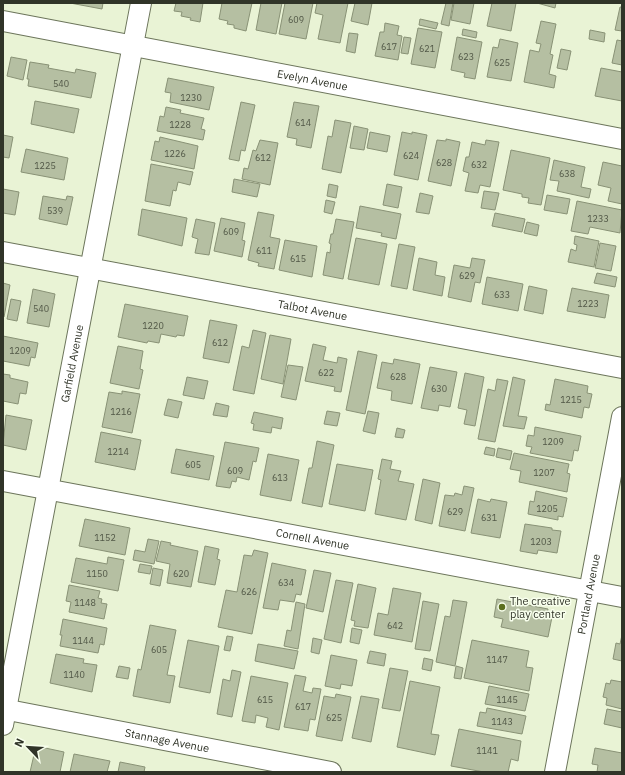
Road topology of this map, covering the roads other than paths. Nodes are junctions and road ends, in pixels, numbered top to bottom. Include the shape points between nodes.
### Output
1 (140, 3) edge
2 (3, 22) edge
3 (132, 46) junction
4 (622, 139) edge
5 (3, 252) edge
6 (90, 268) junction
7 (622, 368) edge
8 (622, 417) edge
9 (3, 480) edge
10 (48, 489) junction
11 (590, 591) junction
12 (622, 597) edge
13 (4, 715) edge
14 (331, 772) edge
15 (555, 772) edge

1 - 3 street, Garfield Avenue
2 - 3 street, Evelyn Avenue
3 - 4 street, Evelyn Avenue
3 - 6 street, Garfield Avenue
5 - 6 street, Talbot Avenue
6 - 7 street, Talbot Avenue
6 - 10 street, Garfield Avenue
8 - 11 street, Portland Avenue
9 - 10 street, Cornell Avenue
10 - 11 street, Cornell Avenue
10 - 13 street, Garfield Avenue
11 - 12 street, Cornell Avenue
11 - 15 street, Portland Avenue
13 - 14 street, Stannage Avenue

